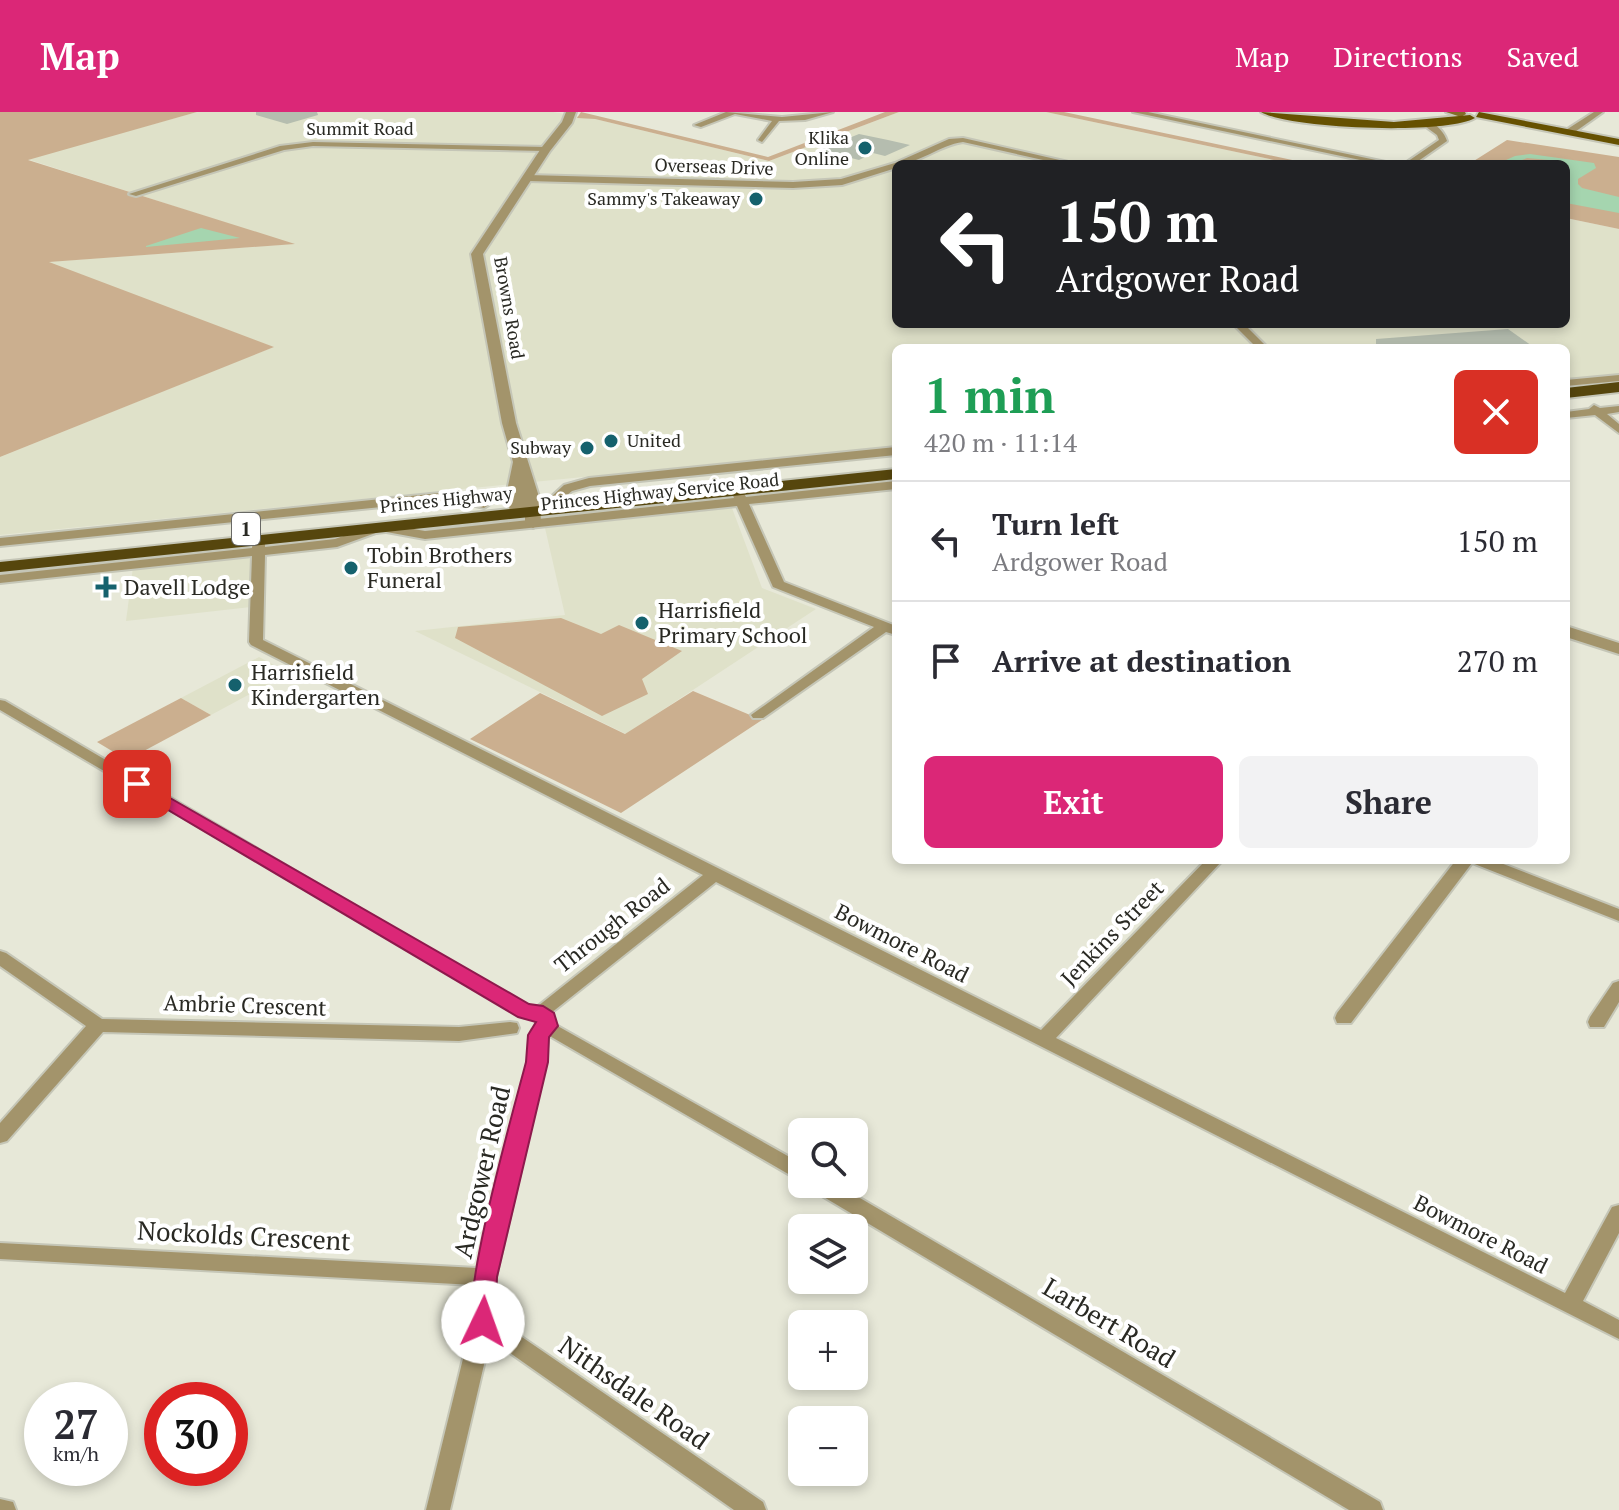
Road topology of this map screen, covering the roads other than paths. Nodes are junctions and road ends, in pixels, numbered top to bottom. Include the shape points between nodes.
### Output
1 (563, 112) edge
2 (571, 112) edge
3 (735, 112) edge
4 (829, 112) edge
5 (1137, 112) edge
6 (1266, 112) edge
7 (1599, 112) edge
8 (1466, 115) edge
9 (776, 120) junction
10 (1427, 123) junction
11 (698, 125) dead end
12 (1569, 132) junction
13 (557, 134) junction
14 (762, 140) dead end
15 (1619, 142) edge
16 (546, 149) junction
17 (907, 160) edge
18 (1055, 160) edge
19 (1371, 160) edge
20 (1414, 160) edge
21 (892, 166) edge
22 (528, 178) junction
23 (133, 194) dead end
24 (1242, 328) edge
25 (1259, 344) edge
26 (1619, 378) edge
27 (1619, 387) edge
28 (1570, 394) edge
29 (1570, 395) edge
30 (1570, 396) edge
31 (1619, 399) edge
32 (1591, 407) junction
33 (1619, 409) edge
34 (1570, 414) edge
35 (1619, 430) edge
36 (892, 451) edge
37 (892, 462) edge
38 (892, 475) edge
39 (892, 485) edge
40 (740, 496) junction
41 (557, 497) junction
42 (484, 504) junction
43 (526, 510) junction
44 (380, 527) junction
45 (298, 529) junction
46 (259, 540) junction
47 (0, 542) edge
48 (0, 554) edge
49 (0, 567) edge
50 (0, 579) edge
51 (890, 629) edge
52 (1570, 632) edge
53 (1619, 649) edge
54 (0, 704) edge
55 (758, 715) dead end
56 (1211, 864) edge
57 (1462, 864) edge
58 (1488, 864) edge
59 (714, 875) junction
60 (1619, 915) edge
61 (0, 957) edge
62 (1619, 987) edge
63 (1344, 1018) dead end
64 (538, 1021) junction
65 (1597, 1022) dead end
66 (98, 1025) junction
67 (510, 1028) junction
68 (1043, 1040) junction
69 (0, 1136) edge
70 (788, 1166) edge
71 (843, 1198) edge
72 (1619, 1213) edge
73 (0, 1251) edge
74 (485, 1277) junction
75 (1570, 1305) junction
76 (483, 1322) junction
77 (1619, 1330) edge
78 (438, 1510) edge
79 (754, 1510) edge
80 (1371, 1510) edge

1 - 13 street, Browns Road
2 - 13 street, Browns Road
3 - 9 street
3 - 11 street
4 - 9 street
5 - 19 street
6 - 10 main road
7 - 12 street
8 - 10 main road
8 - 12 main road
9 - 14 street
10 - 20 street via 1443,141
12 - 15 main road
13 - 16 street, Browns Road
16 - 22 street, Browns Road
16 - 23 street, Summit Road via 313,144 283,148
17 - 18 street, Overseas Drive via 963,140
21 - 22 street, Overseas Drive via 842,182 793,185
22 - 43 street, Browns Road via 477,254
24 - 25 street
26 - 28 street
27 - 29 highway
30 - 32 highway
31 - 32 highway
32 - 33 street
32 - 34 street
32 - 35 street
36 - 41 street, Princes Highway Service Road via 589,482
37 - 41 highway, Princes Highway / 1
38 - 40 highway, Princes Highway / 1
39 - 40 street, Princes Highway Service Road
40 - 43 highway, Princes Highway / 1
40 - 51 street via 778,584
41 - 43 highway, Princes Highway / 1
42 - 43 highway, Princes Highway / 1
42 - 45 highway, Princes Highway / 1
42 - 47 street via 440,497
43 - 44 highway, Princes Highway / 1
44 - 45 highway, Princes Highway / 1
44 - 46 street via 342,542
45 - 46 highway, Princes Highway / 1
46 - 48 highway, Princes Highway / 1
46 - 49 highway, Princes Highway / 1
46 - 50 street
46 - 59 street, Bowmore Road via 256,642
51 - 55 street
52 - 53 street
54 - 64 street
56 - 68 street, Jenkins Street
57 - 63 street
58 - 60 street
59 - 64 street, Through Road
59 - 68 street, Bowmore Road
61 - 66 street
62 - 65 street
64 - 67 street, Through Road via 511,1020
64 - 67 street via 521,1037
64 - 70 street
64 - 74 street, Ardgower Road via 537,1062
66 - 67 street, Ambrie Crescent via 459,1034
66 - 69 street
68 - 75 street, Bowmore Road
71 - 80 street, Larbert Road
72 - 75 street
73 - 74 street, Nockolds Crescent
74 - 76 street, Ardgower Road
75 - 77 street, Bowmore Road
76 - 78 street, Ardgower Road
76 - 79 street, Nithsdale Road

